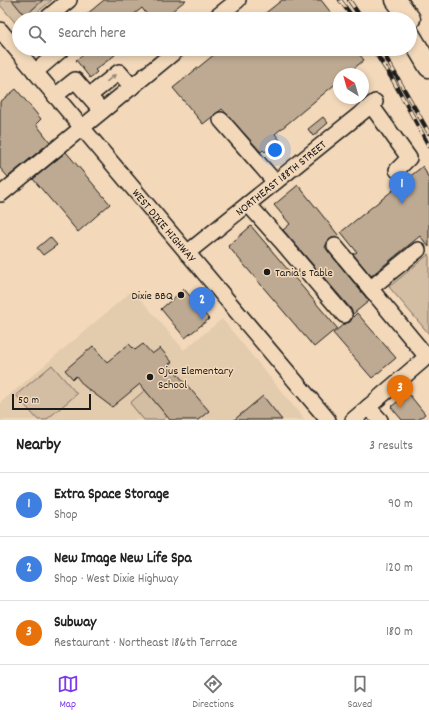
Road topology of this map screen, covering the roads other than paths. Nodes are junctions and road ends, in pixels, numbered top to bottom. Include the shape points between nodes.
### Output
1 (69, 0) edge
2 (395, 0) edge
3 (54, 12) edge
4 (399, 12) edge
5 (404, 12) edge
6 (417, 29) edge
7 (0, 30) edge
8 (12, 40) edge
9 (429, 46) edge
10 (417, 47) edge
11 (24, 56) edge
12 (54, 56) edge
13 (170, 56) edge
14 (429, 67) edge
15 (35, 72) junction
16 (132, 87) junction
17 (55, 96) junction
18 (89, 96) junction
19 (102, 111) junction
20 (222, 120) dead end
21 (82, 128) junction
22 (397, 170) dead end
23 (275, 182) junction
24 (1, 194) edge
25 (248, 204) junction
26 (335, 246) dead end
27 (418, 250) dead end
28 (187, 253) junction
29 (370, 288) junction
30 (344, 315) dead end
31 (428, 356) edge
32 (368, 407) junction
33 (328, 420) edge
34 (353, 420) edge
35 (380, 420) edge

1 - 3 street
2 - 4 main road
2 - 5 main road
6 - 9 main road
7 - 8 street, WEST DIXIE HIGHWAY
10 - 14 main road
11 - 15 street, WEST DIXIE HIGHWAY
12 - 15 street
13 - 16 street
15 - 17 street, WEST DIXIE HIGHWAY
18 -> 16 street via 119,72
16 - 19 street
17 - 18 street via 75,80
17 - 21 street, WEST DIXIE HIGHWAY
18 - 19 street
19 - 21 street
20 - 23 street
21 - 24 street
21 - 28 street, WEST DIXIE HIGHWAY
22 - 23 street, NORTHEAST 188TH STREET via 410,158 373,103
23 - 25 street, NORTHEAST 188TH STREET
25 - 28 street, NORTHEAST 188TH STREET
25 - 30 street
26 - 29 street
27 - 29 street
28 - 33 street, WEST DIXIE HIGHWAY
29 - 31 street
31 - 32 street
32 - 34 street
32 - 35 street

